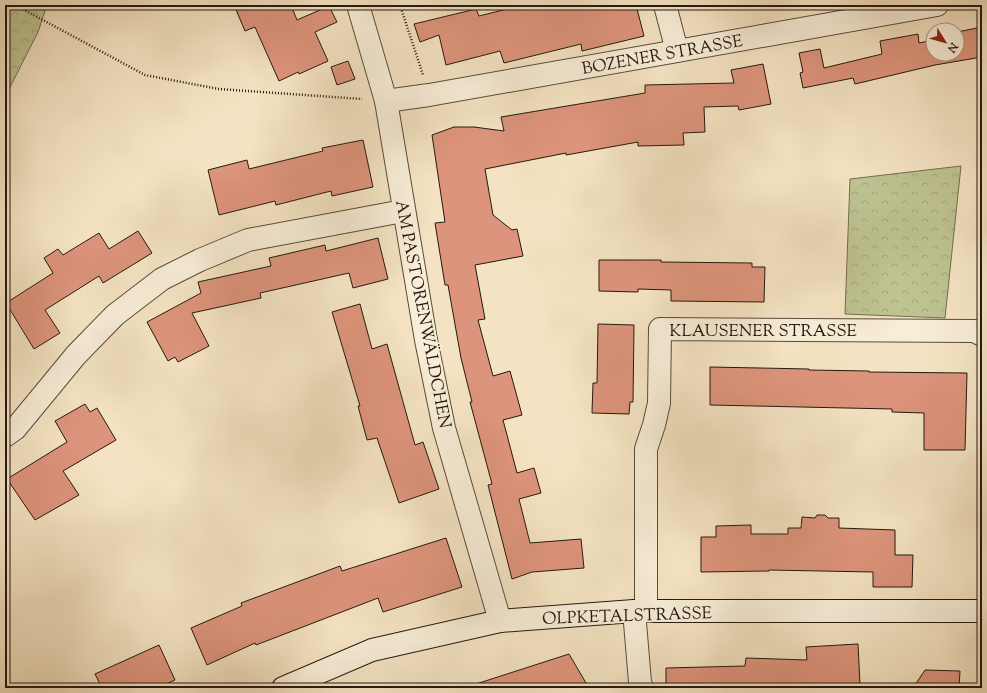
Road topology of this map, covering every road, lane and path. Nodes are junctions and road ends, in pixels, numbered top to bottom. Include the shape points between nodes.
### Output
1 (15, 5) edge
2 (358, 5) edge
3 (400, 5) edge
4 (665, 5) edge
5 (937, 5) edge
6 (677, 51) junction
7 (430, 95) junction
8 (386, 101) junction
9 (404, 211) junction
10 (982, 335) edge
11 (5, 436) edge
12 (640, 611) junction
13 (982, 611) edge
14 (500, 621) junction
15 (283, 688) edge
16 (642, 688) edge

1 - 8 path via 145,75 219,89
2 - 8 street, AM PASTORENWÄLDCHEN
3 - 7 path
4 - 6 street
5 - 6 street, BOZENER STRASSE
6 - 7 street, BOZENER STRASSE
7 - 8 street, BOZENER STRASSE
8 - 9 street, AM PASTORENWÄLDCHEN
9 - 11 street via 248,240 162,279 115,315 76,355 15,430
9 - 14 street, AM PASTORENWÄLDCHEN via 444,428
10 - 12 street, KLAUSENER STRASSE via 974,331 660,329 659,403 646,449
12 - 13 street, OLPKETALSTRASSE
12 - 14 street, OLPKETALSTRASSE
12 - 16 street
14 - 15 street, OLPKETALSTRASSE via 372,650

